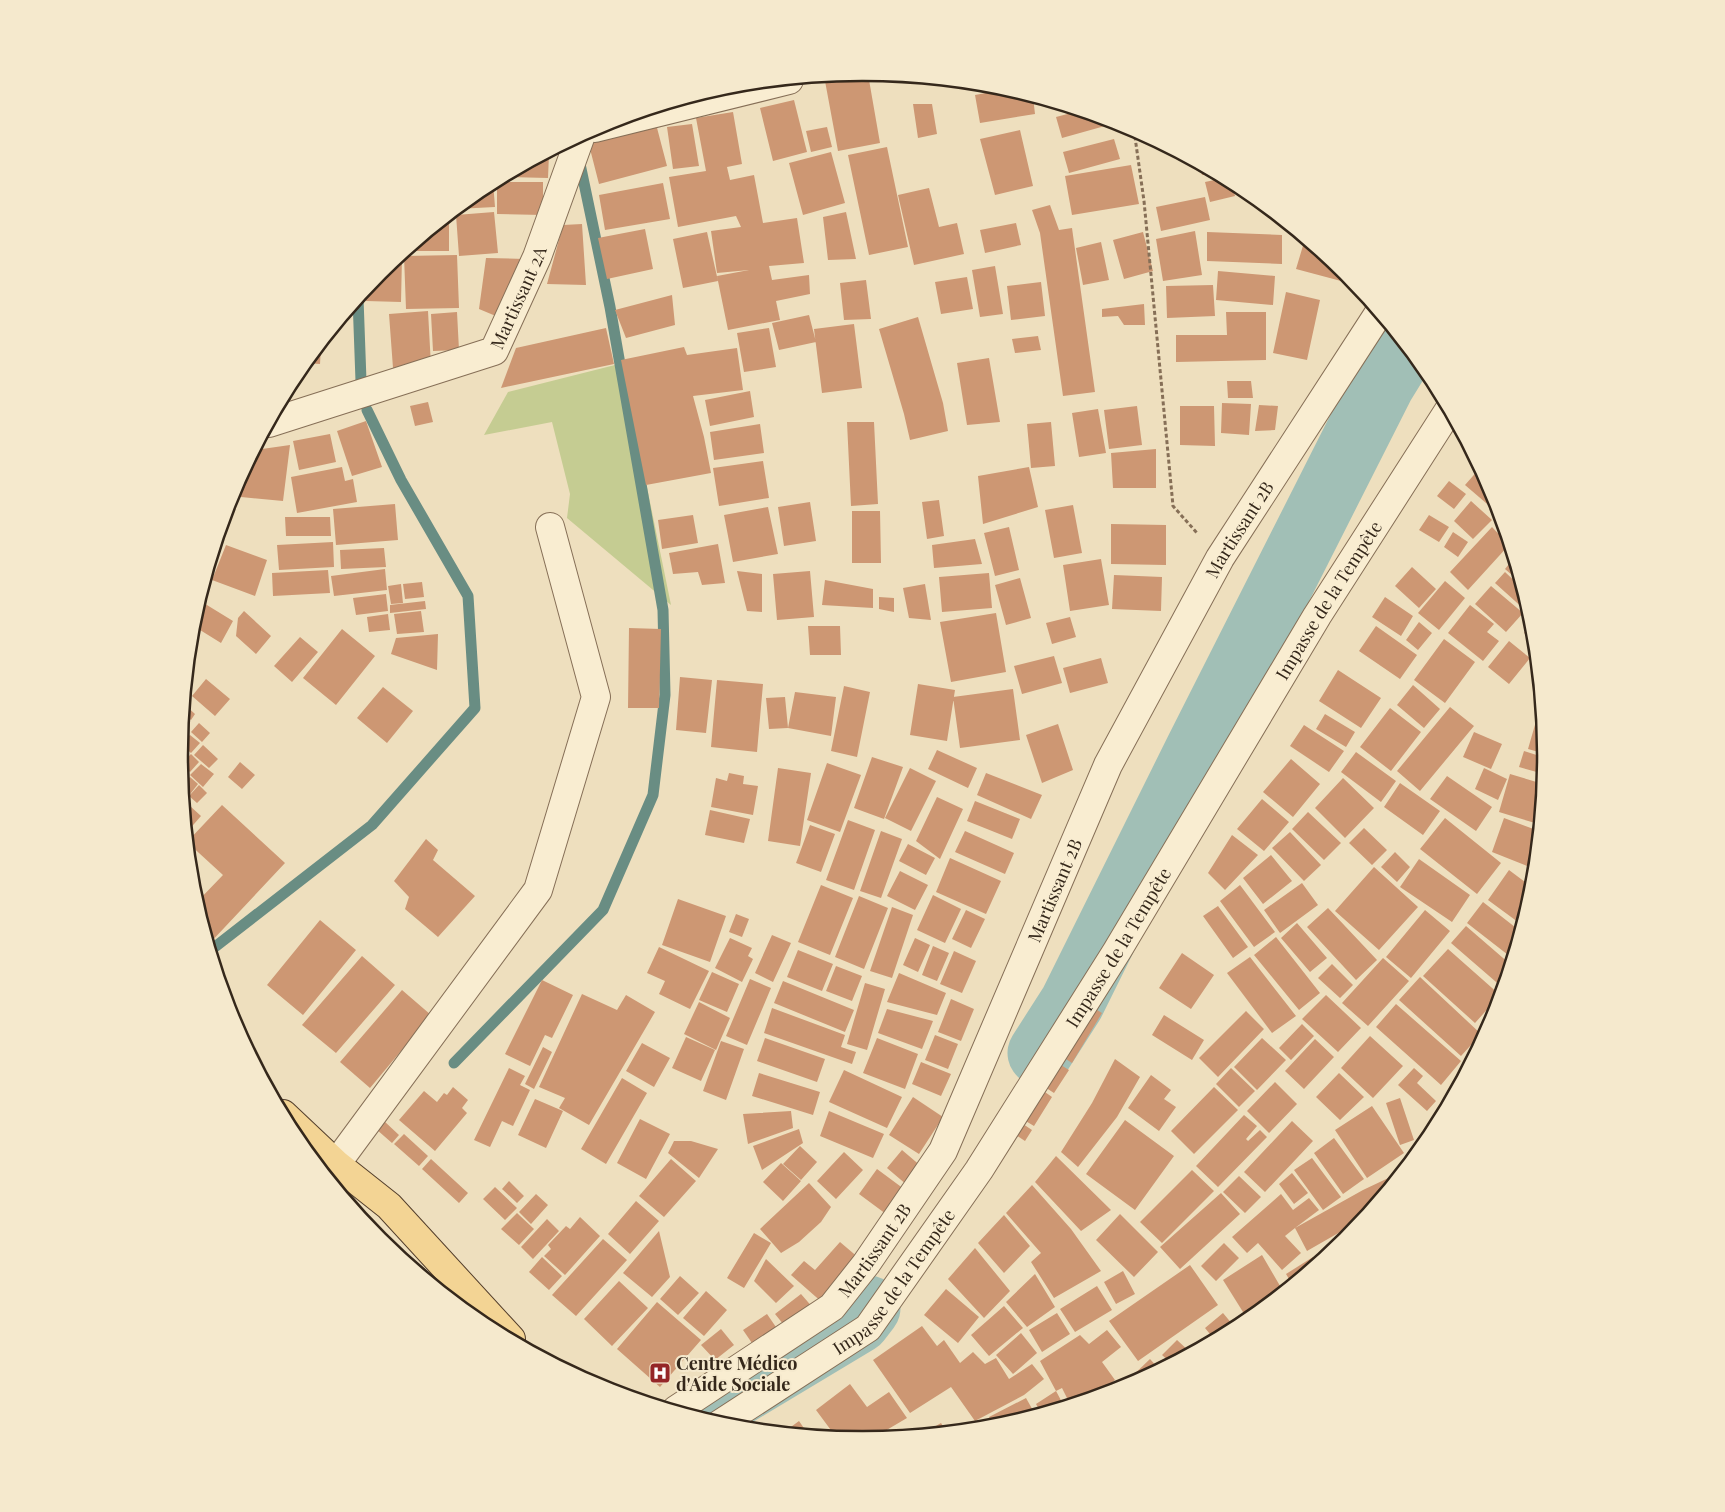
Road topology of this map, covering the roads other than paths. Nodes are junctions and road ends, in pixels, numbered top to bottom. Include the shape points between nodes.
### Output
1 (577, 145) edge
2 (1376, 318) edge
3 (1445, 416) edge
4 (277, 420) edge
5 (550, 527) dead end
6 (316, 1152) edge
7 (331, 1169) edge
8 (495, 1321) edge
9 (682, 1406) edge
10 (730, 1418) edge

1 - 4 street, Martissant 2A via 536,257 494,351
2 - 9 street, Martissant 2B via 1220,558 1108,765 943,1151 866,1264 832,1307
3 - 10 street, Impasse de la Tempête via 1317,616 1117,951 979,1170 868,1328
5 - 7 street via 596,697 538,890
6 - 7 main road
7 - 8 main road via 389,1206

